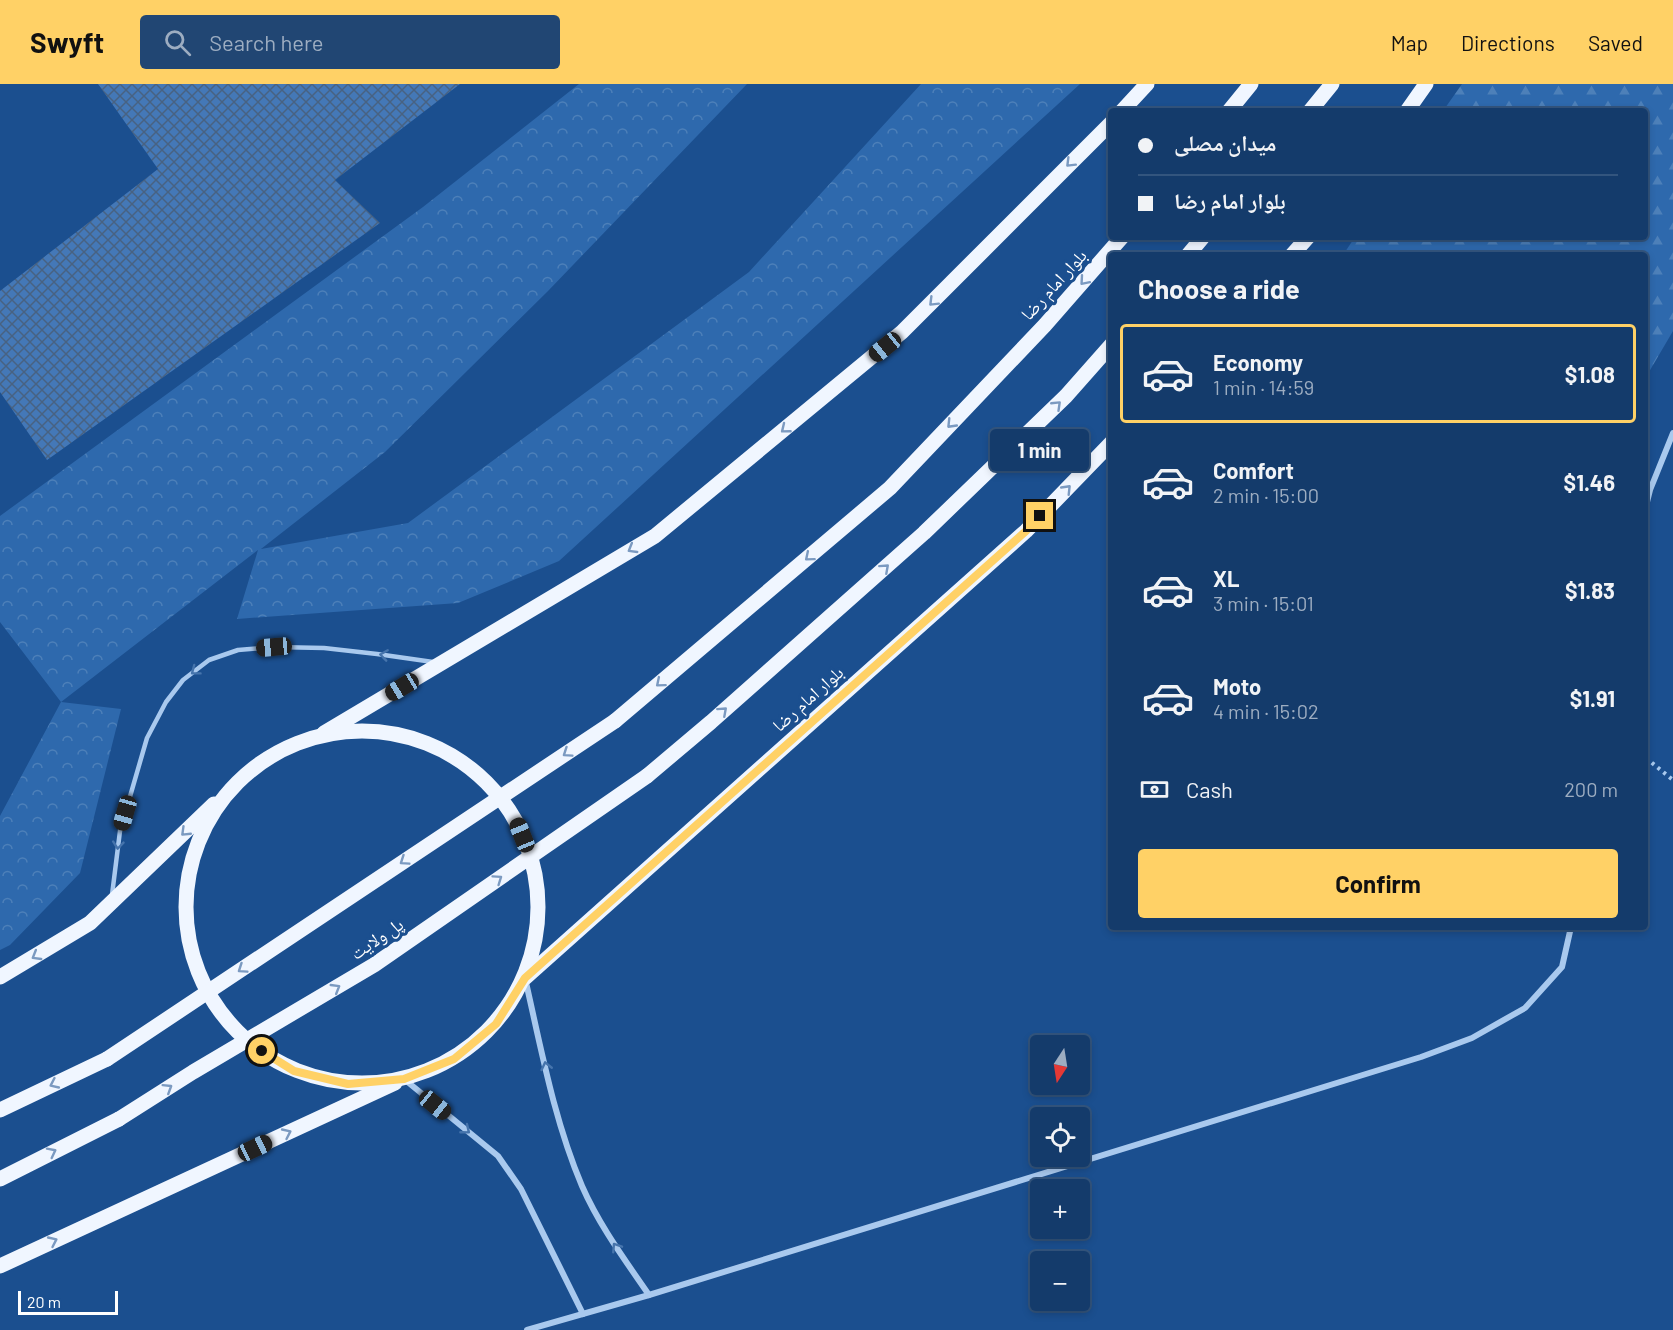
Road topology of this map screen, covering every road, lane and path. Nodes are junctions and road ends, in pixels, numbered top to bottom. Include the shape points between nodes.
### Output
1 (1147, 84) edge
2 (1251, 84) edge
3 (1332, 84) edge
4 (1426, 84) edge
5 (1125, 108) edge
6 (1231, 108) edge
7 (1312, 108) edge
8 (1409, 108) edge
9 (1108, 126) edge
10 (1119, 240) edge
11 (1200, 240) edge
12 (1305, 240) edge
13 (1109, 252) edge
14 (1190, 252) edge
15 (1295, 252) edge
16 (1108, 253) edge
17 (1108, 349) edge
18 (1673, 433) edge
19 (1108, 446) edge
20 (1648, 498) edge
21 (442, 663) junction
22 (322, 734) junction
23 (1648, 760) edge
24 (1673, 780) edge
25 (227, 791) junction
26 (112, 902) junction
27 (1570, 930) edge
28 (0, 977) edge
29 (525, 978) junction
30 (404, 1079) junction
31 (0, 1110) edge
32 (0, 1179) edge
33 (0, 1266) edge
34 (649, 1294) junction
35 (583, 1314) junction
36 (527, 1330) edge

1 - 5 main road
2 - 6 main road
3 - 7 main road
4 - 8 main road
9 -> 21 main road via 902,332 655,536
10 -> 13 main road, بلوار امام رضا, bridge
11 - 14 main road
12 - 15 main road
16 -> 31 main road, بلوار امام رضا, bridge via 890,488 615,721 107,1059
32 -> 17 main road, پل ولایت, bridge via 119,1119 374,965 646,776 924,533 1066,396
18 - 20 street
29 -> 19 main road, بلوار امام رضا via 1026,531
21 - 22 main road
21 -> 26 lane via 367,652 274,647 238,650 209,660 183,680 147,738 120,831
22 - 25 main road via 270,755
22 - 29 main road via 379,730 433,745 480,774 515,818 536,869 539,925
23 - 24 path
25 -> 26 main road
25 - 30 main road via 198,840 184,892 188,948 210,999 246,1042 294,1071 348,1084
26 -> 28 main road via 90,923
27 - 34 street via 1562,967 1525,1008 1472,1038
29 - 30 main road via 496,1024 463,1052
34 -> 29 street via 614,1244 579,1177 554,1104
33 -> 30 main road
30 -> 35 street via 498,1156 521,1189
34 - 35 street
35 - 36 street

